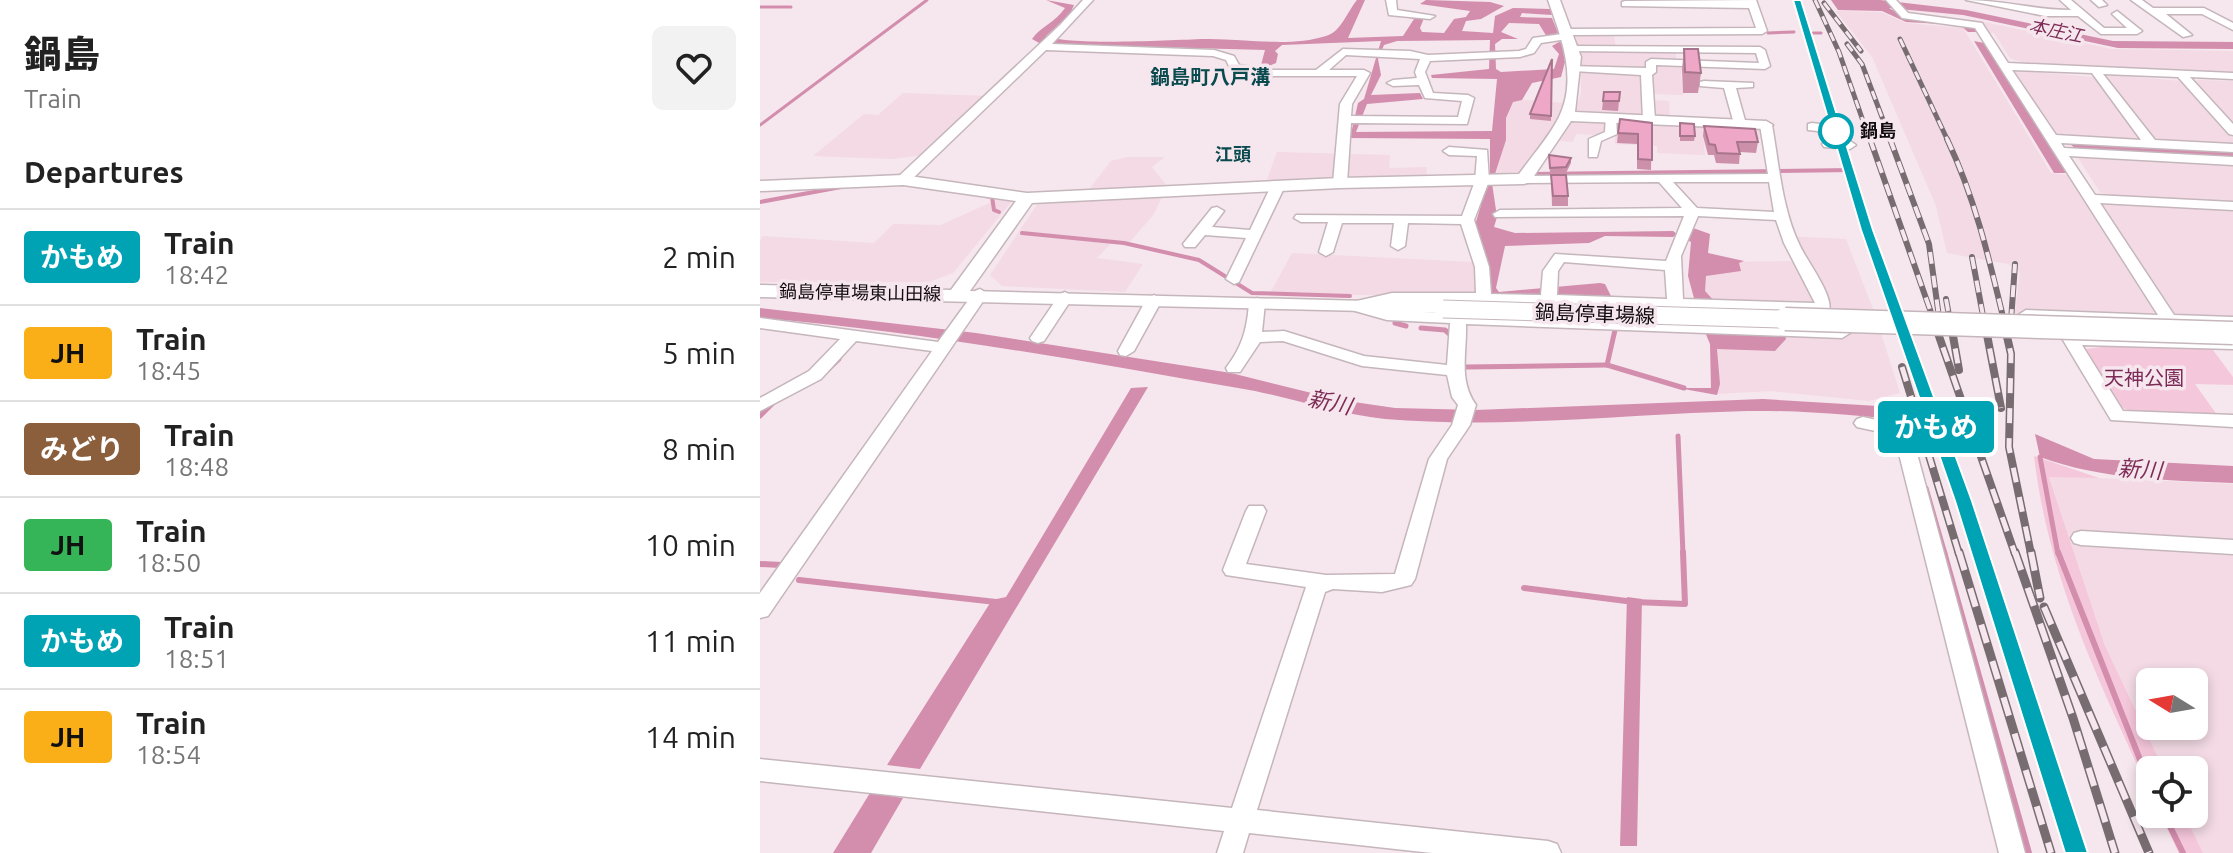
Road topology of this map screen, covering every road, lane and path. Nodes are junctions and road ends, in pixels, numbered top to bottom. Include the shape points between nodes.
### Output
1 (1088, 0) edge
2 (1391, 0) edge
3 (1554, 0) edge
4 (1971, 0) edge
5 (2065, 0) edge
6 (2136, 0) edge
7 (2187, 0) edge
8 (1625, 2) edge
9 (1752, 2) edge
10 (1893, 3) edge
11 (1673, 4) junction
12 (2018, 4) edge
13 (2156, 11) junction
14 (2204, 11) junction
15 (2080, 13) junction
16 (2117, 14) dead end
17 (1430, 16) dead end
18 (2233, 27) edge
19 (1639, 32) junction
20 (1683, 32) junction
21 (1627, 33) junction
22 (2187, 35) dead end
23 (1569, 39) junction
24 (1047, 43) junction
25 (1643, 47) dead end
26 (1695, 48) edge
27 (1377, 53) junction
28 (1426, 58) junction
29 (2006, 66) junction
30 (1573, 68) junction
31 (2095, 70) junction
32 (1321, 71) junction
33 (1646, 72) junction
34 (1364, 73) junction
35 (2181, 74) junction
36 (2233, 76) edge
37 (1424, 81) junction
38 (1393, 83) dead end
39 (1704, 84) edge
40 (1729, 84) junction
41 (1749, 85) dead end
42 (1567, 116) junction
43 (1610, 118) junction
44 (1348, 119) junction
45 (1649, 120) junction
46 (1740, 124) junction
47 (1766, 125) joint
48 (1812, 127) dead end
49 (2233, 131) edge
50 (2151, 144) junction
51 (1850, 145) dead end
52 (2058, 146) junction
53 (2233, 148) edge
54 (1449, 151) dead end
55 (1593, 154) dead end
56 (2233, 161) edge
57 (1774, 175) junction
58 (1524, 179) junction
59 (1663, 179) junction
60 (903, 180) junction
61 (1488, 181) junction
62 (1340, 183) junction
63 (760, 186) edge
64 (1277, 188) junction
65 (1579, 197) junction
66 (1027, 198) junction
67 (2092, 199) junction
68 (2233, 206) edge
69 (1217, 211) dead end
70 (1693, 212) junction
71 (1500, 214) dead end
72 (1782, 216) junction
73 (1301, 218) dead end
74 (1336, 219) junction
75 (1402, 219) junction
76 (1467, 220) junction
77 (1202, 230) junction
78 (1254, 235) junction
79 (1190, 244) dead end
80 (1398, 246) dead end
81 (1326, 252) dead end
82 (1670, 266) junction
83 (1234, 279) dead end
84 (760, 291) edge
85 (958, 294) junction
86 (980, 294) junction
87 (1550, 294) junction
88 (1065, 297) junction
89 (1484, 298) junction
90 (1154, 300) junction
91 (1257, 303) junction
92 (1676, 305) junction
93 (1354, 306) junction
94 (1451, 314) junction
95 (2026, 315) dead end
96 (2169, 320) junction
97 (2233, 322) edge
98 (760, 323) edge
99 (1842, 333) dead end
100 (2233, 333) edge
101 (852, 335) junction
102 (1255, 337) junction
103 (1038, 338) dead end
104 (950, 340) junction
105 (2233, 344) edge
106 (1126, 351) dead end
107 (1234, 368) dead end
108 (1455, 371) junction
109 (760, 405) edge
110 (2233, 421) edge
111 (1863, 423) dead end
112 (1256, 511) dead end
113 (2081, 538) dead end
114 (2233, 547) edge
115 (1321, 581) junction
116 (760, 610) edge
117 (760, 770) edge
118 (1240, 820) junction
119 (1230, 853) edge
120 (1548, 853) edge
121 (2012, 853) edge

1 - 24 street
2 - 17 street via 1392,13
3 - 23 main road
4 - 12 street
5 - 15 street
6 - 13 street
7 - 14 street
8 - 11 street
8 - 21 street
9 - 11 street
9 - 20 street via 1762,31
10 - 29 street via 1912,18 1978,25
11 - 20 street
12 - 15 street
13 - 14 street
13 - 22 street
14 - 18 street
15 - 16 street via 2101,31 2137,31
19 - 20 street
19 - 21 street
19 - 25 street
20 - 26 street
21 - 23 street
23 - 28 street via 1537,40 1525,53 1467,51 1442,62
23 - 30 main road
23 - 33 street via 1760,50 1765,66 1651,62 1651,72
24 - 32 street via 1214,53 1230,58 1235,68 1256,72
24 - 60 street
27 - 28 street
27 - 32 street via 1343,52
27 - 34 street
28 - 37 street via 1420,72
29 - 31 street
29 - 52 street
30 - 33 street
30 - 42 main road
31 - 35 street
31 - 50 street
32 - 34 street
33 - 45 street
34 - 44 street via 1346,104
35 - 36 street
35 - 49 street
37 - 38 street
37 - 44 street via 1429,96 1470,92 1463,121
39 - 40 street
40 - 41 street
40 - 46 street
42 - 43 main road
42 - 58 main road
43 - 45 main road
43 - 55 street via 1611,134 1595,139
44 - 62 street
45 - 46 main road
46 - 47 main road
47 - 57 street
48 - 51 street via 1824,128 1827,139
50 - 52 street
50 - 53 street
52 - 56 street
52 - 67 street
54 - 61 street via 1483,153
57 - 59 street
57 - 72 street
58 - 61 main road
58 - 65 street
59 - 65 street
59 - 70 street
60 - 63 main road
60 - 66 main road
61 - 62 main road
61 - 76 street
62 - 64 main road
64 - 66 main road
64 - 78 street
65 - 70 street
65 - 71 street
66 - 85 main road, 鍋島停車場東山田線
67 - 68 street
67 - 96 street
69 - 77 street
70 - 72 street
70 - 82 street
72 - 92 street via 1823,308
73 - 74 street
74 - 75 street
74 - 81 street
75 - 76 street
75 - 80 street
76 - 89 street via 1482,267
77 - 78 street
77 - 79 street
78 - 83 street
82 - 87 street via 1560,257 1549,276
82 - 92 street
84 - 85 main road, 鍋島停車場東山田線
85 - 86 main road, 鍋島停車場線
86 - 88 main road, 鍋島停車場線
86 - 104 street
87 - 89 street
87 - 92 street
88 - 90 main road, 鍋島停車場線
88 - 103 street
89 - 93 street via 1392,298
90 - 91 main road, 鍋島停車場線
90 - 106 street
91 - 93 main road, 鍋島停車場線
91 - 102 street
93 - 94 main road, 鍋島停車場線
94 - 99 street
94 - 100 main road, 鍋島停車場線, bridge
94 - 108 street
95 - 96 street
96 - 97 street
98 - 101 street
101 - 104 street
101 - 109 street via 815,375
102 - 107 street
102 - 108 street via 1284,336 1362,361
104 - 116 street
105 - 110 street via 2071,340 2117,416
108 - 115 street via 1464,416 1438,459 1404,579 1381,586
111 - 121 street via 1903,435
112 - 115 street via 1233,570
113 - 114 street
115 - 118 street
117 - 118 street
118 - 119 street
118 - 120 street

